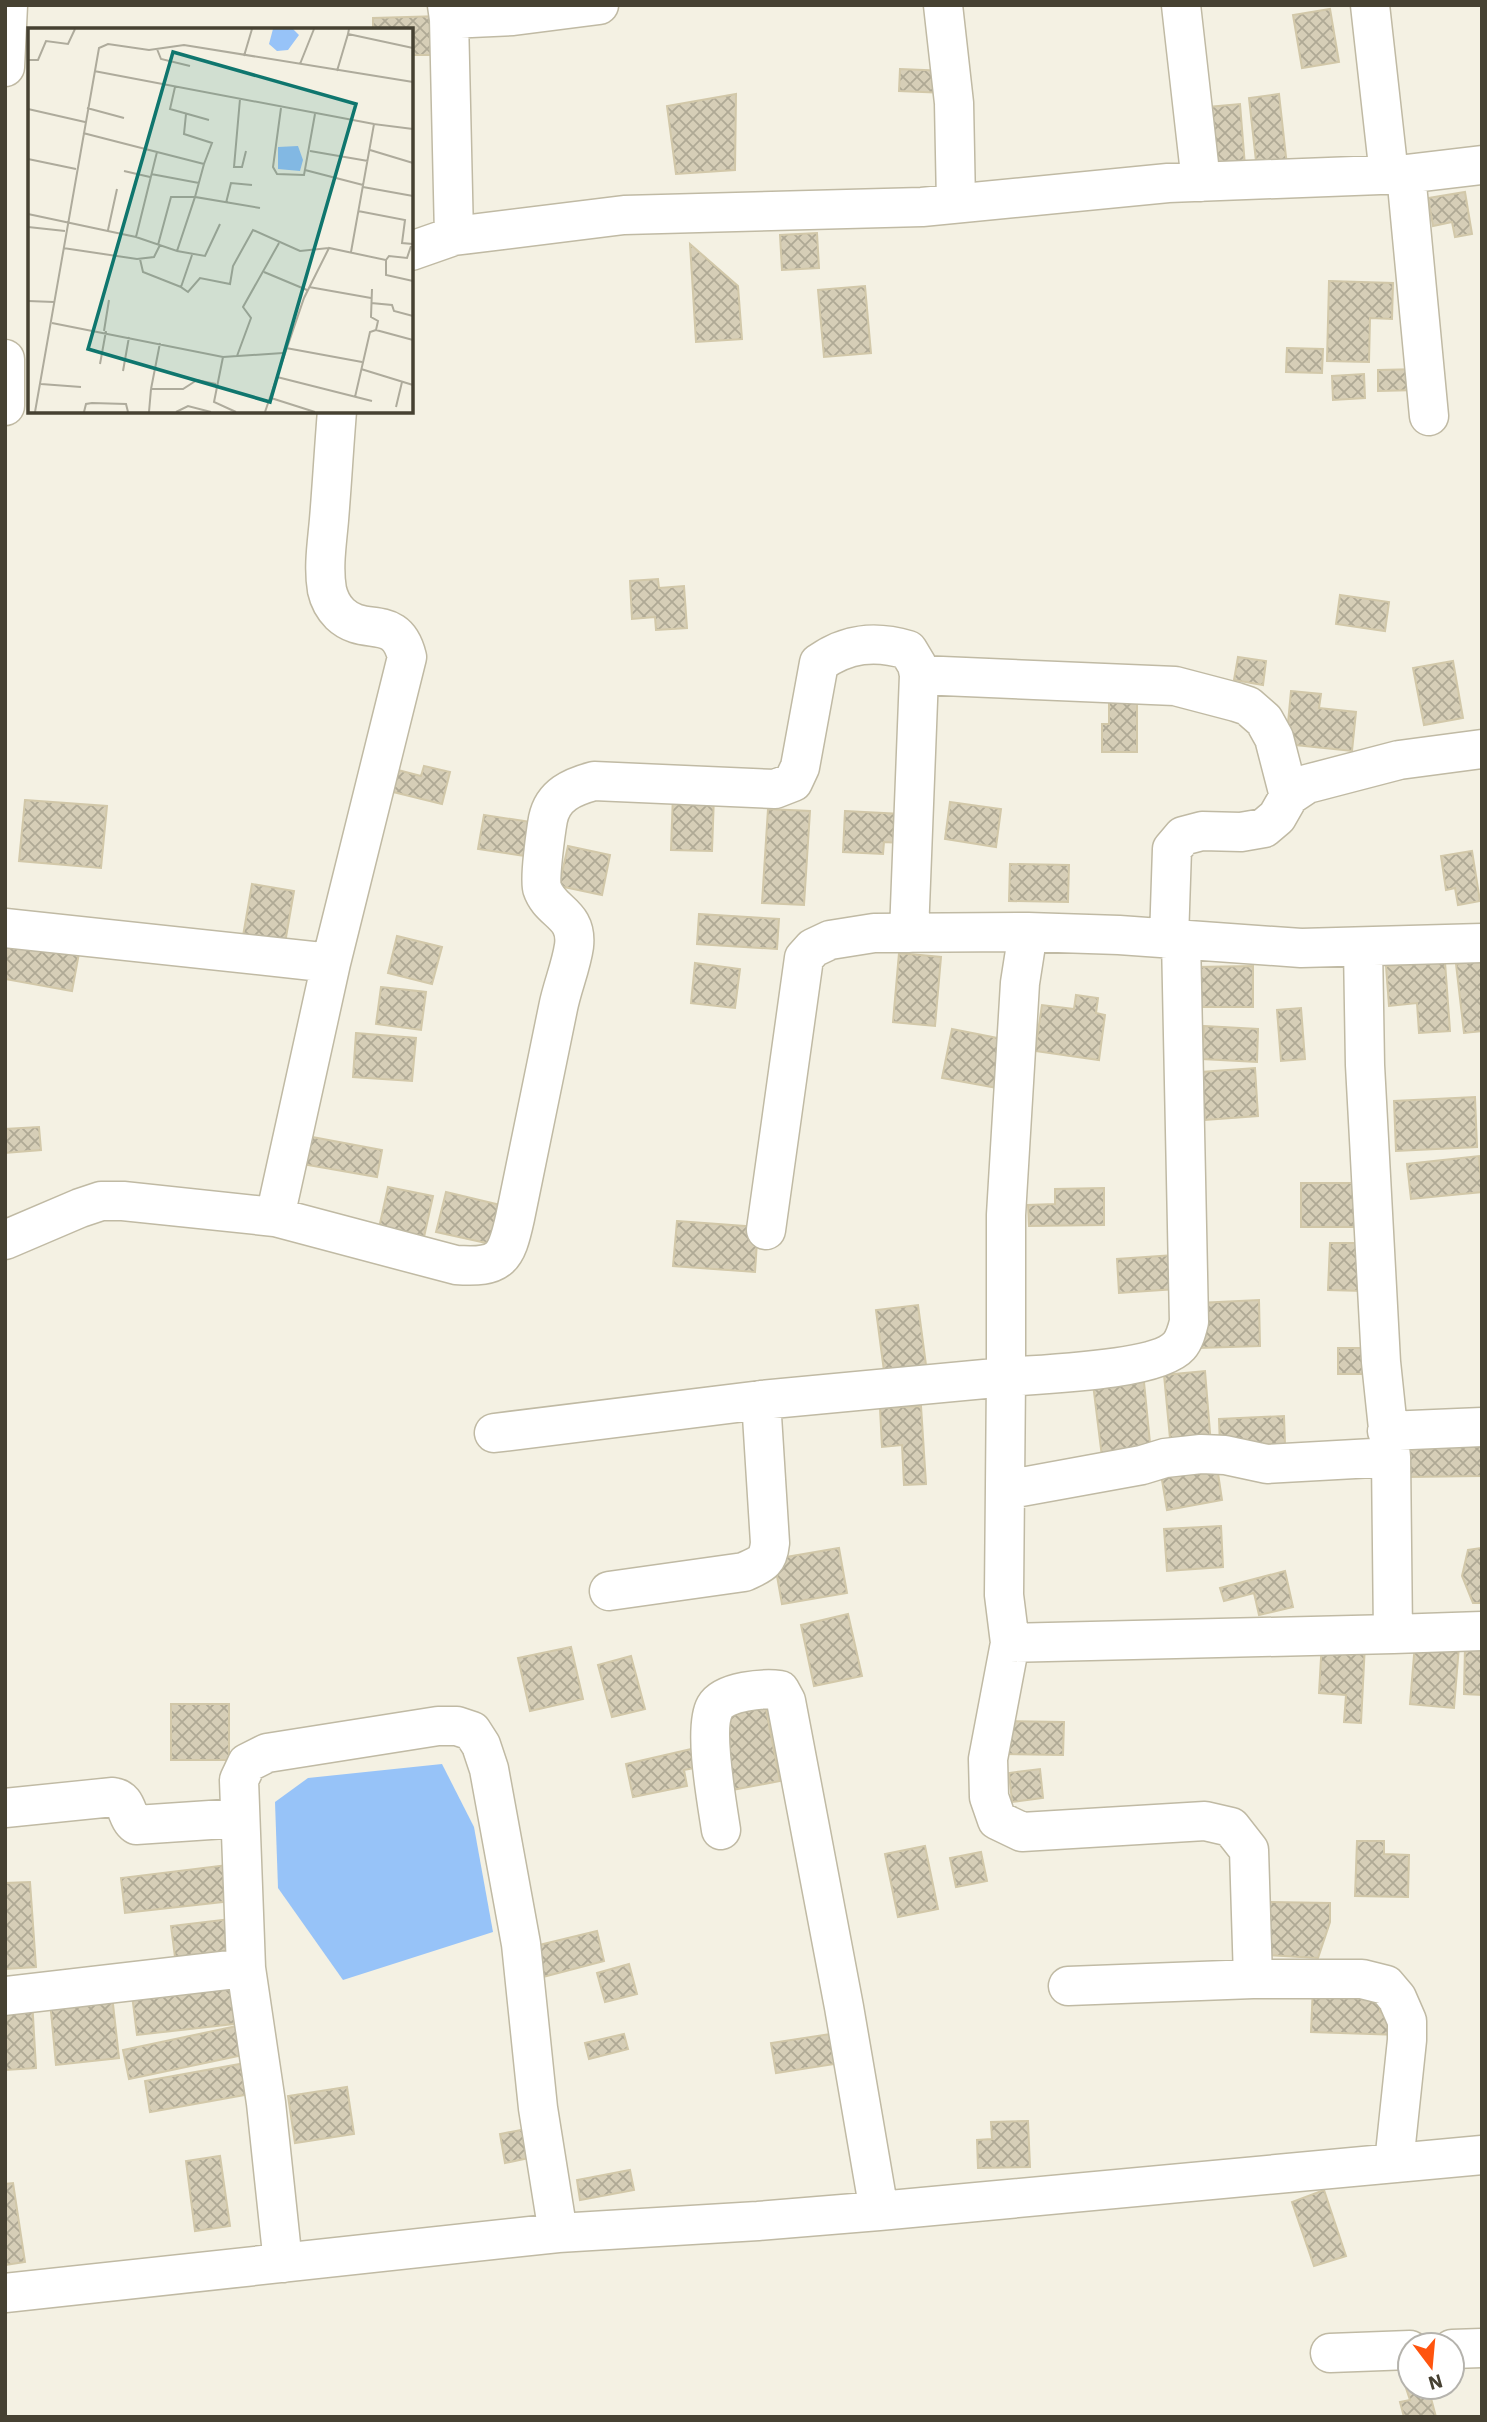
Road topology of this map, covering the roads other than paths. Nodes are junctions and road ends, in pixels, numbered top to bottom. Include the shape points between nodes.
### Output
1 (599, 5) edge
2 (943, 5) edge
3 (1181, 5) edge
4 (1370, 5) edge
5 (448, 12) edge
6 (7, 21) edge
7 (5, 67) edge
8 (1482, 165) edge
9 (1397, 175) junction
10 (1201, 182) junction
11 (956, 203) junction
12 (454, 236) junction
13 (413, 250) edge
14 (337, 413) edge
15 (1429, 416) dead end
16 (919, 675) junction
17 (1482, 749) edge
18 (1289, 796) junction
19 (5, 928) edge
20 (1028, 932) junction
21 (909, 933) junction
22 (1175, 939) junction
23 (1482, 943) edge
24 (1363, 947) junction
25 (331, 963) junction
26 (275, 1217) junction
27 (766, 1230) dead end
28 (5, 1240) edge
29 (1006, 1377) junction
30 (761, 1400) junction
31 (1482, 1427) edge
32 (494, 1433) dead end
33 (1389, 1444) junction
34 (1005, 1490) junction
35 (609, 1591) dead end
36 (1482, 1631) edge
37 (1392, 1634) junction
38 (1010, 1643) junction
39 (5, 1808) edge
40 (240, 1818) junction
41 (720, 1830) dead end
42 (246, 1968) junction
43 (1253, 1979) junction
44 (1068, 1986) dead end
45 (5, 1996) edge
46 (1482, 2155) edge
47 (1394, 2163) junction
48 (880, 2211) junction
49 (558, 2233) junction
50 (283, 2263) junction
51 (5, 2292) edge
52 (1396, 2351) edge
53 (1330, 2353) dead end

1 - 5 street via 513,16
2 - 11 street via 954,103
3 - 10 street
4 - 9 street
5 - 12 street
6 - 7 street
8 - 9 street
9 - 10 street
9 - 15 street
10 - 11 street
11 - 12 street via 624,215
12 - 13 street
14 - 25 street via 327,592 341,615 398,634 407,657
16 - 18 street via 1175,686 1236,702 1264,720 1274,738
16 - 21 street
16 - 26 street via 908,650 889,644 857,644 819,663 800,767 793,782 775,789 594,781 575,786 557,799 549,817 541,886 551,905 572,925 575,944 516,1218 501,1258 475,1266 456,1265
17 - 18 street via 1399,760 1307,784
18 - 22 street via 1264,828 1202,831 1183,836 1172,849
19 - 25 street
20 - 21 street
20 - 22 street
20 - 29 street via 1020,983 1006,1215
21 - 27 street via 830,940 804,958
22 - 24 street via 1301,948
22 - 29 street via 1190,1288 1185,1337 1166,1356 1142,1364
23 - 24 street
24 - 33 street via 1365,1065
25 - 26 street
26 - 28 street via 101,1201
29 - 30 street
29 - 34 street
30 - 32 street
30 - 35 street via 769,1556 744,1572
31 - 33 street
33 - 34 street via 1267,1464 1225,1455 1165,1458
33 - 37 street
34 - 38 street via 1004,1595
36 - 37 street
37 - 38 street
38 - 43 street via 988,1759 989,1797 998,1820 1022,1832 1205,1821 1231,1827 1249,1850
39 - 40 street via 113,1797 125,1803 136,1825
40 - 42 street
40 - 49 street via 239,1780 247,1763 267,1752 438,1726 472,1731 489,1769 521,1944 538,2108
41 - 48 street via 711,1753 710,1718 716,1704 734,1694 780,1690 786,1701
42 - 45 street
42 - 50 street
43 - 44 street
43 - 47 street via 1362,1979 1387,1985 1397,1998 1407,2021 1407,2040
46 - 47 street
47 - 48 street
48 - 49 street
49 - 50 street
50 - 51 street
52 - 53 street

